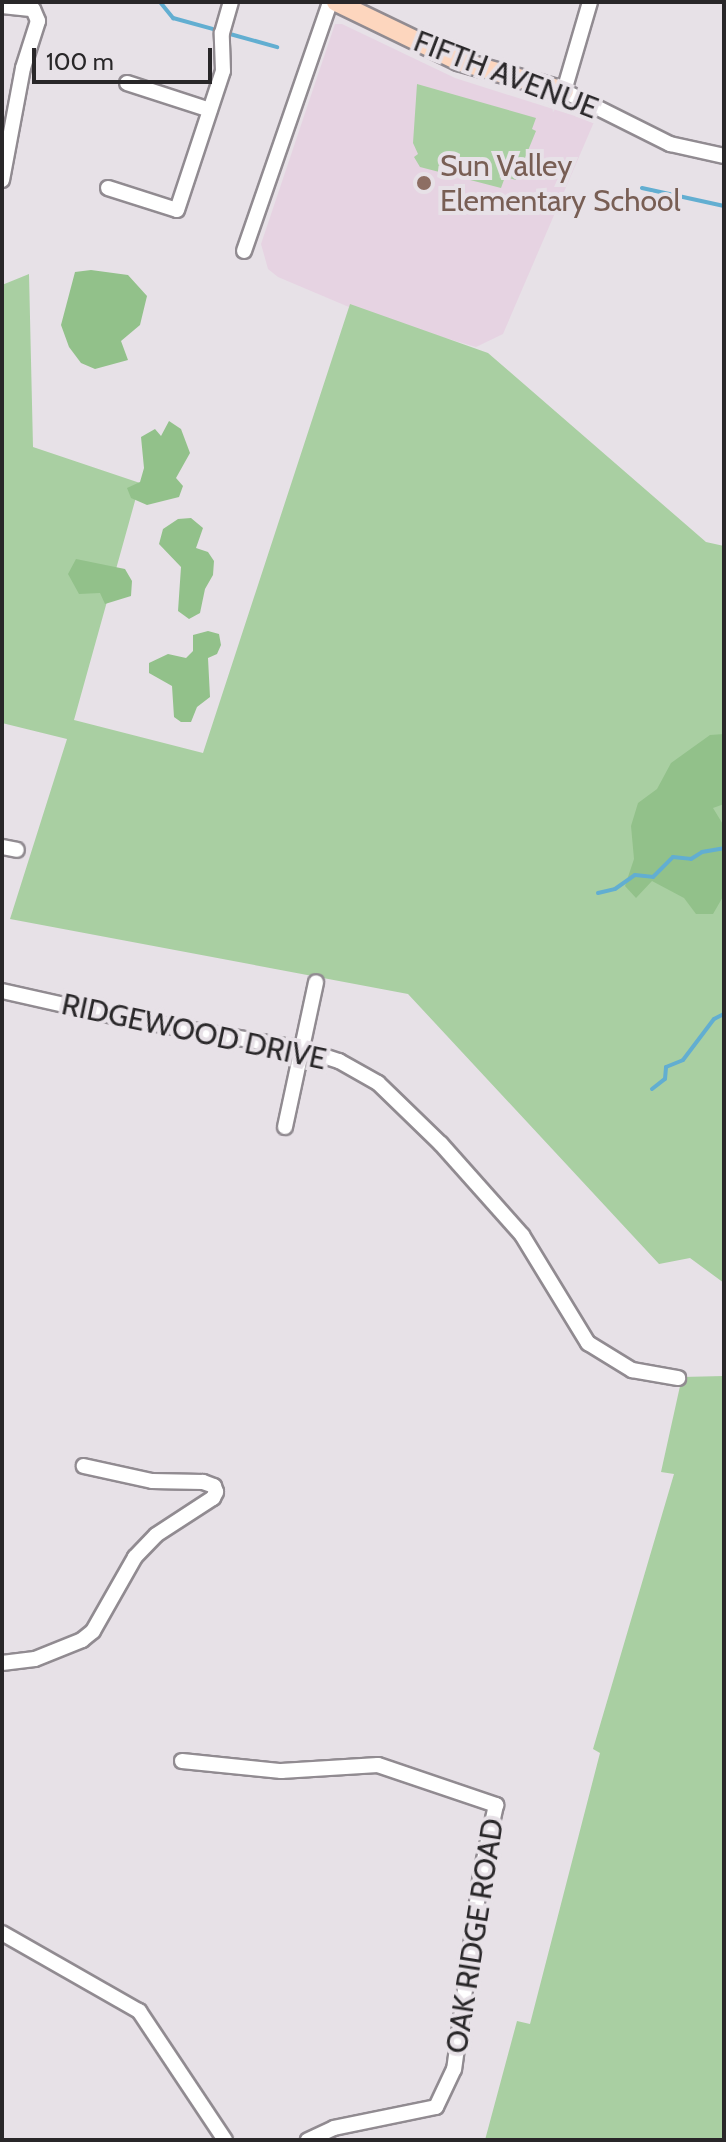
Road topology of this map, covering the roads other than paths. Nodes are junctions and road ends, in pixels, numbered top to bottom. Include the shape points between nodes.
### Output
1 (231, 2) edge
2 (333, 2) edge
3 (590, 2) edge
4 (2, 6) edge
5 (127, 83) dead end
6 (564, 91) junction
7 (210, 110) junction
8 (6, 138) edge
9 (724, 156) edge
10 (2, 180) edge
11 (108, 188) dead end
12 (244, 251) dead end
13 (316, 982) dead end
14 (2, 991) edge
15 (302, 1049) junction
16 (285, 1127) dead end
17 (678, 1378) dead end
18 (84, 1466) dead end
19 (2, 1663) edge
20 (182, 1761) dead end
21 (2, 1933) edge
22 (225, 2140) edge
23 (308, 2140) edge

1 - 7 street via 222,33 223,71
2 - 6 street, FIFTH AVENUE via 458,61
2 - 12 street
3 - 6 street
4 - 8 street via 38,14
5 - 7 street
6 - 9 street, FIFTH AVENUE via 670,144
7 - 11 street via 177,210
8 - 10 street
13 - 15 street
14 - 15 street, RIDGEWOOD DRIVE
15 - 16 street
15 - 17 street, RIDGEWOOD DRIVE via 339,1061 378,1083 441,1144 522,1235 588,1343 632,1370
18 - 19 street via 152,1481 203,1482 216,1492 156,1535 135,1557 93,1631 82,1640 35,1659
20 - 23 street, OAK RIDGE ROAD via 281,1771 378,1765 496,1805 481,1873 454,2069 436,2107 334,2128
21 - 22 street via 139,2011

